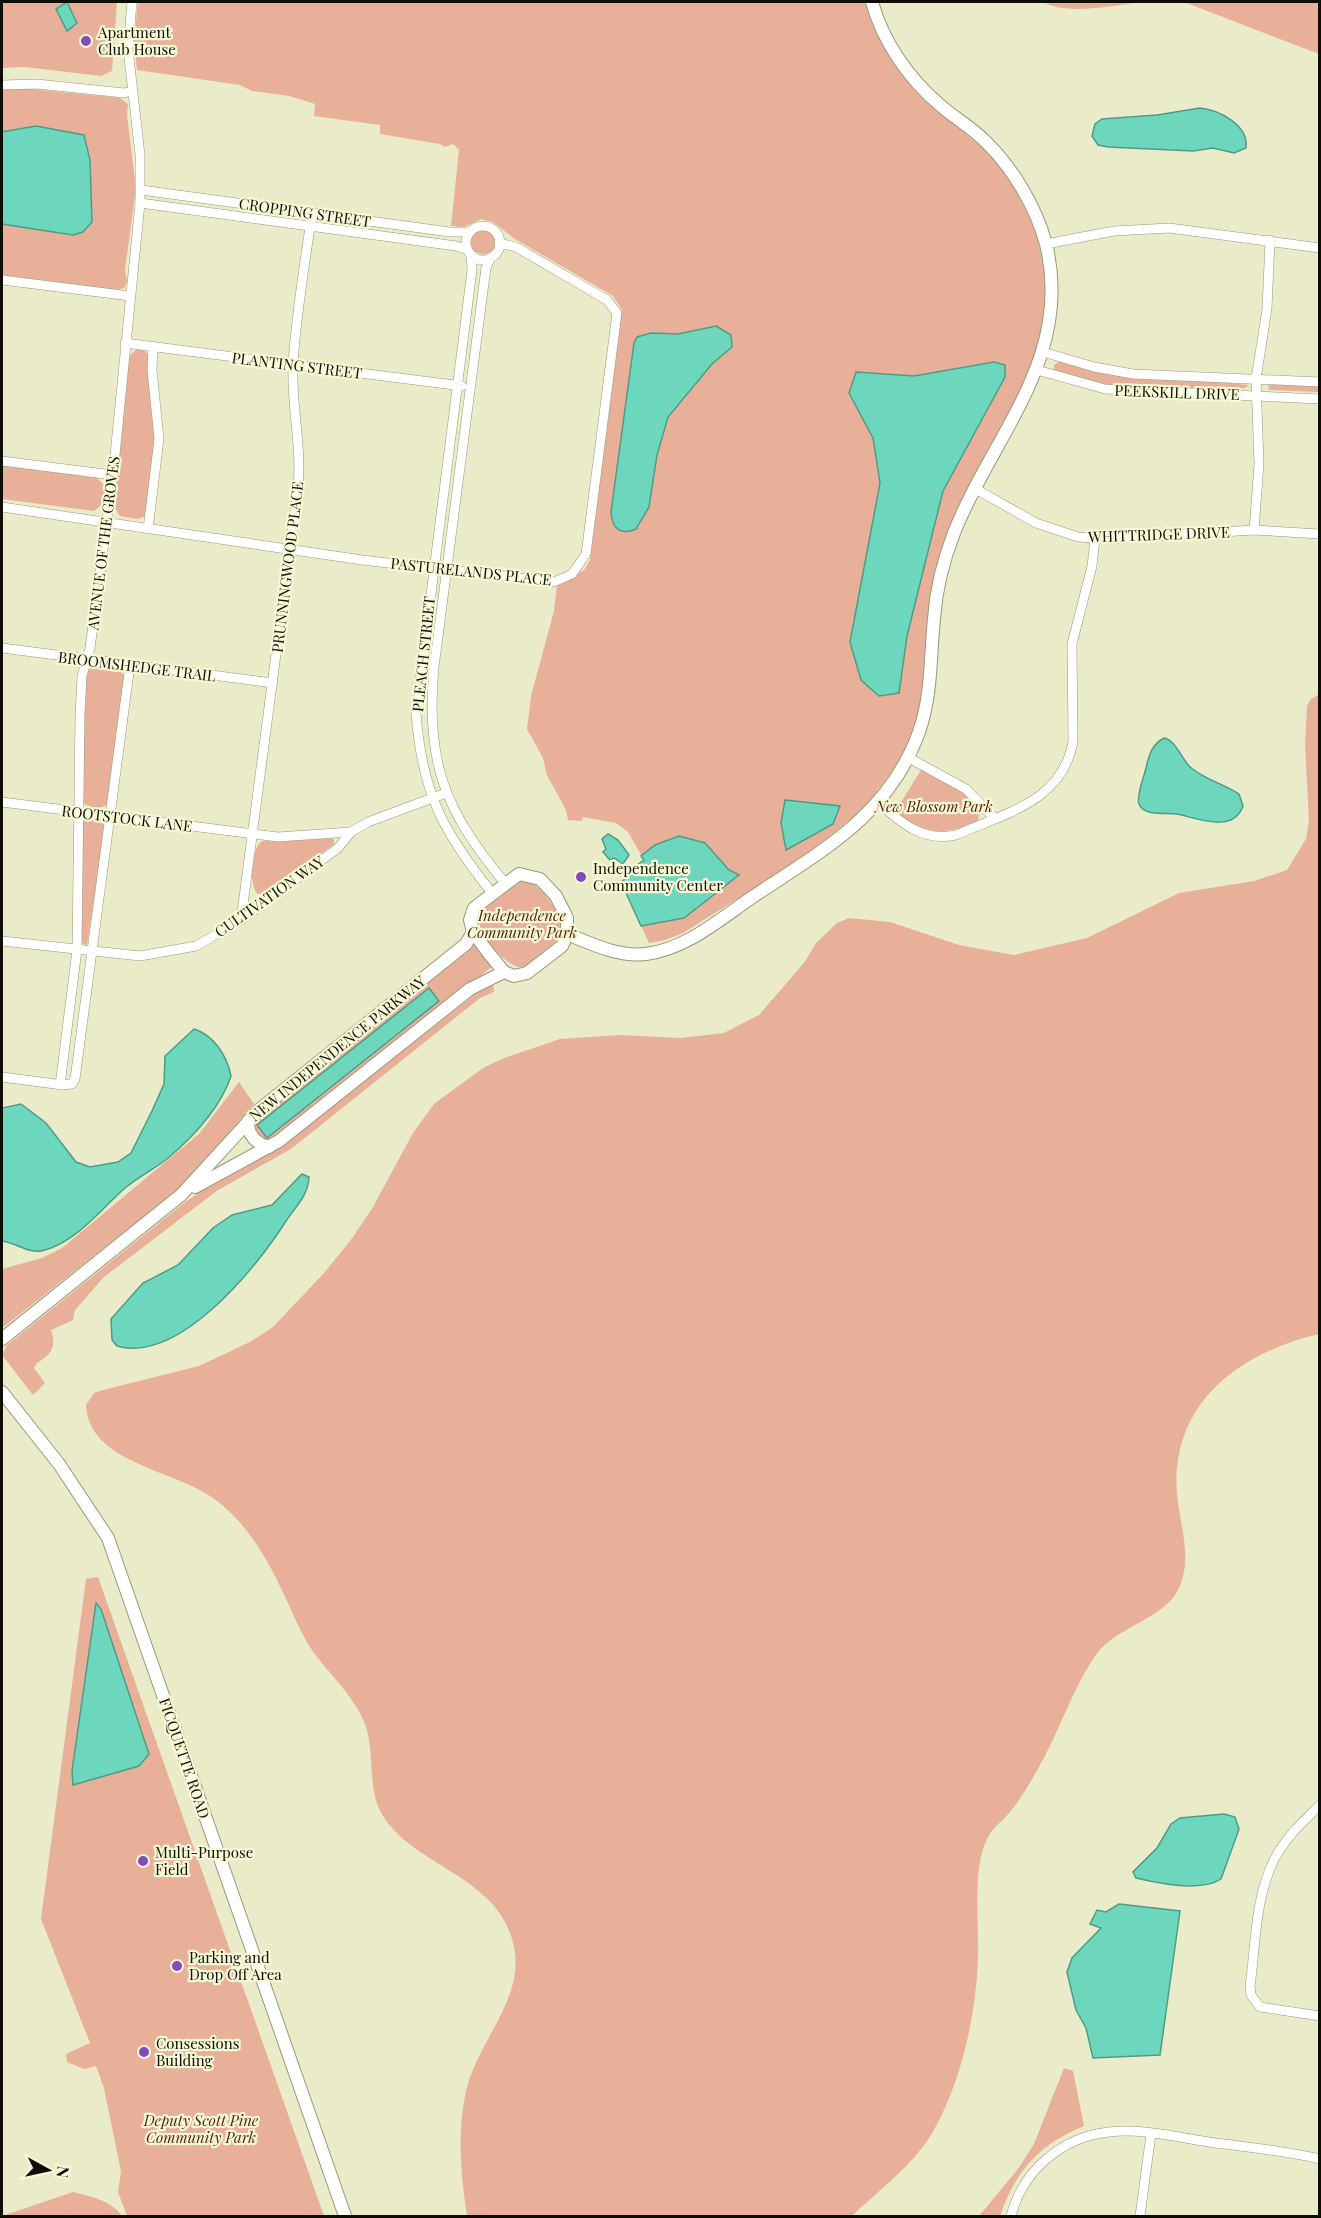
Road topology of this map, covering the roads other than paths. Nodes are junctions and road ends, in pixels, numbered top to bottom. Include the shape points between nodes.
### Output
1 (132, 2) edge
2 (872, 2) edge
3 (2, 85) edge
4 (132, 91) junction
5 (141, 190) junction
6 (140, 203) junction
7 (312, 213) junction
8 (310, 226) junction
9 (470, 232) junction
10 (1270, 240) junction
11 (499, 243) junction
12 (1046, 244) junction
13 (1320, 248) edge
14 (469, 252) junction
15 (491, 257) junction
16 (2, 280) edge
17 (130, 296) junction
18 (125, 343) junction
19 (153, 346) junction
20 (1043, 352) junction
21 (293, 365) junction
22 (1037, 370) junction
23 (1256, 379) junction
24 (1320, 382) edge
25 (456, 385) junction
26 (470, 387) junction
27 (1256, 396) junction
28 (1320, 399) edge
29 (2, 460) edge
30 (112, 475) junction
31 (974, 488) junction
32 (2, 507) edge
33 (106, 521) junction
34 (148, 529) junction
35 (1254, 531) junction
36 (1320, 534) edge
37 (1095, 539) junction
38 (290, 548) junction
39 (446, 568) junction
40 (432, 569) junction
41 (2, 648) edge
42 (86, 659) junction
43 (130, 665) junction
44 (273, 683) junction
45 (909, 758) junction
46 (446, 793) junction
47 (431, 798) junction
48 (2, 802) edge
49 (878, 802) junction
50 (78, 812) junction
51 (111, 815) junction
52 (994, 818) junction
53 (351, 832) junction
54 (252, 834) junction
55 (505, 883) junction
56 (492, 893) junction
57 (241, 920) junction
58 (473, 932) junction
59 (567, 934) junction
60 (2, 940) edge
61 (77, 950) junction
62 (92, 952) junction
63 (504, 972) junction
64 (2, 1077) edge
65 (60, 1085) junction
66 (248, 1120) junction
67 (269, 1147) junction
68 (181, 1195) junction
69 (2, 1339) edge
70 (2, 1392) edge
71 (1320, 1805) edge
72 (1320, 2016) edge
73 (1151, 2134) junction
74 (1320, 2159) edge
75 (345, 2217) edge
76 (1011, 2217) edge
77 (1140, 2217) edge

1 - 4 street, AVENUE OF THE GROVES via 128,49
2 - 12 street via 886,38 924,92 968,126 1005,163
3 - 4 street
4 - 5 street, AVENUE OF THE GROVES
5 - 6 street, AVENUE OF THE GROVES
5 - 7 street, CROPPING STREET
6 - 8 street, CROPPING STREET
6 - 17 street, AVENUE OF THE GROVES
7 - 8 street, PRUNNINGWOOD PLACE
7 - 9 street, CROPPING STREET
8 - 14 street, CROPPING STREET via 456,246
8 - 21 street, PRUNNINGWOOD PLACE
9 - 11 street via 478,226 489,227 497,234
9 - 14 street via 466,239
10 - 12 street via 1146,228 1089,234
10 - 13 street
10 - 23 street via 1267,309
11 - 15 street
11 - 39 street, PASTURELANDS PLACE via 516,247 607,300 617,313 586,554 572,574 554,582
12 - 20 street via 1051,306
14 - 15 street via 482,260
14 - 25 street, PLEACH STREET via 472,270
15 - 26 street, PLEACH STREET via 486,268
16 - 17 street
17 - 18 street, AVENUE OF THE GROVES
18 - 19 street, PLANTING STREET
18 - 30 street, AVENUE OF THE GROVES
19 - 21 street, PLANTING STREET
19 - 34 street via 159,439
20 - 22 street
20 - 23 street, PEEKSKILL DRIVE via 1111,371
21 - 25 street, PLANTING STREET
21 - 38 street, PRUNNINGWOOD PLACE via 300,468
22 - 27 street, PEEKSKILL DRIVE via 1105,389
22 - 31 street
23 - 24 street, PEEKSKILL DRIVE
23 - 27 street
25 - 26 street, PLANTING STREET
25 - 40 street, PLEACH STREET
26 - 39 street, PLEACH STREET
27 - 28 street, PEEKSKILL DRIVE
27 - 35 street via 1259,464
29 - 30 street
30 - 33 street, AVENUE OF THE GROVES
31 - 37 street, WHITTRIDGE DRIVE via 1036,523 1061,533
31 - 45 street via 952,538 937,591 929,695
32 - 33 street, PASTURELANDS PLACE
33 - 34 street, PASTURELANDS PLACE
33 - 42 street, AVENUE OF THE GROVES
34 - 38 street, PASTURELANDS PLACE
35 - 36 street, WHITTRIDGE DRIVE
35 - 37 street, WHITTRIDGE DRIVE
37 - 52 street via 1072,644 1070,757 1046,792
38 - 40 street, PASTURELANDS PLACE
38 - 44 street, PRUNNINGWOOD PLACE
39 - 40 street, PASTURELANDS PLACE
39 - 46 street, PLEACH STREET via 431,712 434,747
40 - 47 street, PLEACH STREET via 416,713 421,761
41 - 42 street, BROOMSHEDGE TRAIL
42 - 43 street, BROOMSHEDGE TRAIL
42 - 50 street, AVENUE OF THE GROVES via 80,715
43 - 44 street, BROOMSHEDGE TRAIL
43 - 51 street
44 - 54 street, PRUNNINGWOOD PLACE
45 - 49 street
45 - 52 street via 966,789
46 - 47 street, CULTIVATION WAY
46 - 55 street, PLEACH STREET via 466,834
47 - 53 street, CULTIVATION WAY
47 - 56 street, PLEACH STREET via 462,856
48 - 50 street, ROOTSTOCK LANE
49 - 52 street via 916,832 930,836 956,835
49 - 59 street via 838,841 693,938 663,950 626,954
50 - 51 street, ROOTSTOCK LANE
50 - 61 street, AVENUE OF THE GROVES
51 - 54 street, ROOTSTOCK LANE
51 - 62 street
53 - 54 street, CULTIVATION WAY via 304,836
53 - 57 street, CULTIVATION WAY via 338,848
54 - 57 street, PRUNNINGWOOD PLACE
55 - 56 street
55 - 59 street via 519,874 540,879 556,896 567,918
56 - 58 street via 474,908 470,920
57 - 62 street, CULTIVATION WAY via 196,946 164,954
58 - 63 street
58 - 66 street, NEW INDEPENDENCE PARKWAY via 465,945
59 - 63 street via 562,946 527,973 514,976
60 - 61 street, CULTIVATION WAY
61 - 62 street, CULTIVATION WAY
61 - 65 street, AVENUE OF THE GROVES
62 - 65 street via 72,1084
63 - 67 street, NEW INDEPENDENCE PARKWAY via 470,989
64 - 65 street
66 - 67 street via 249,1132 256,1142
66 - 68 street, NEW INDEPENDENCE PARKWAY
67 - 68 street, NEW INDEPENDENCE PARKWAY
68 - 69 street, NEW INDEPENDENCE PARKWAY
70 - 75 street, FICQUETTE ROAD via 59,1464 108,1538
71 - 72 street via 1293,1831 1270,1868 1263,1887 1250,1987 1260,2007
73 - 74 street
73 - 76 street via 1109,2132 1085,2137 1058,2150 1027,2180
73 - 77 street

